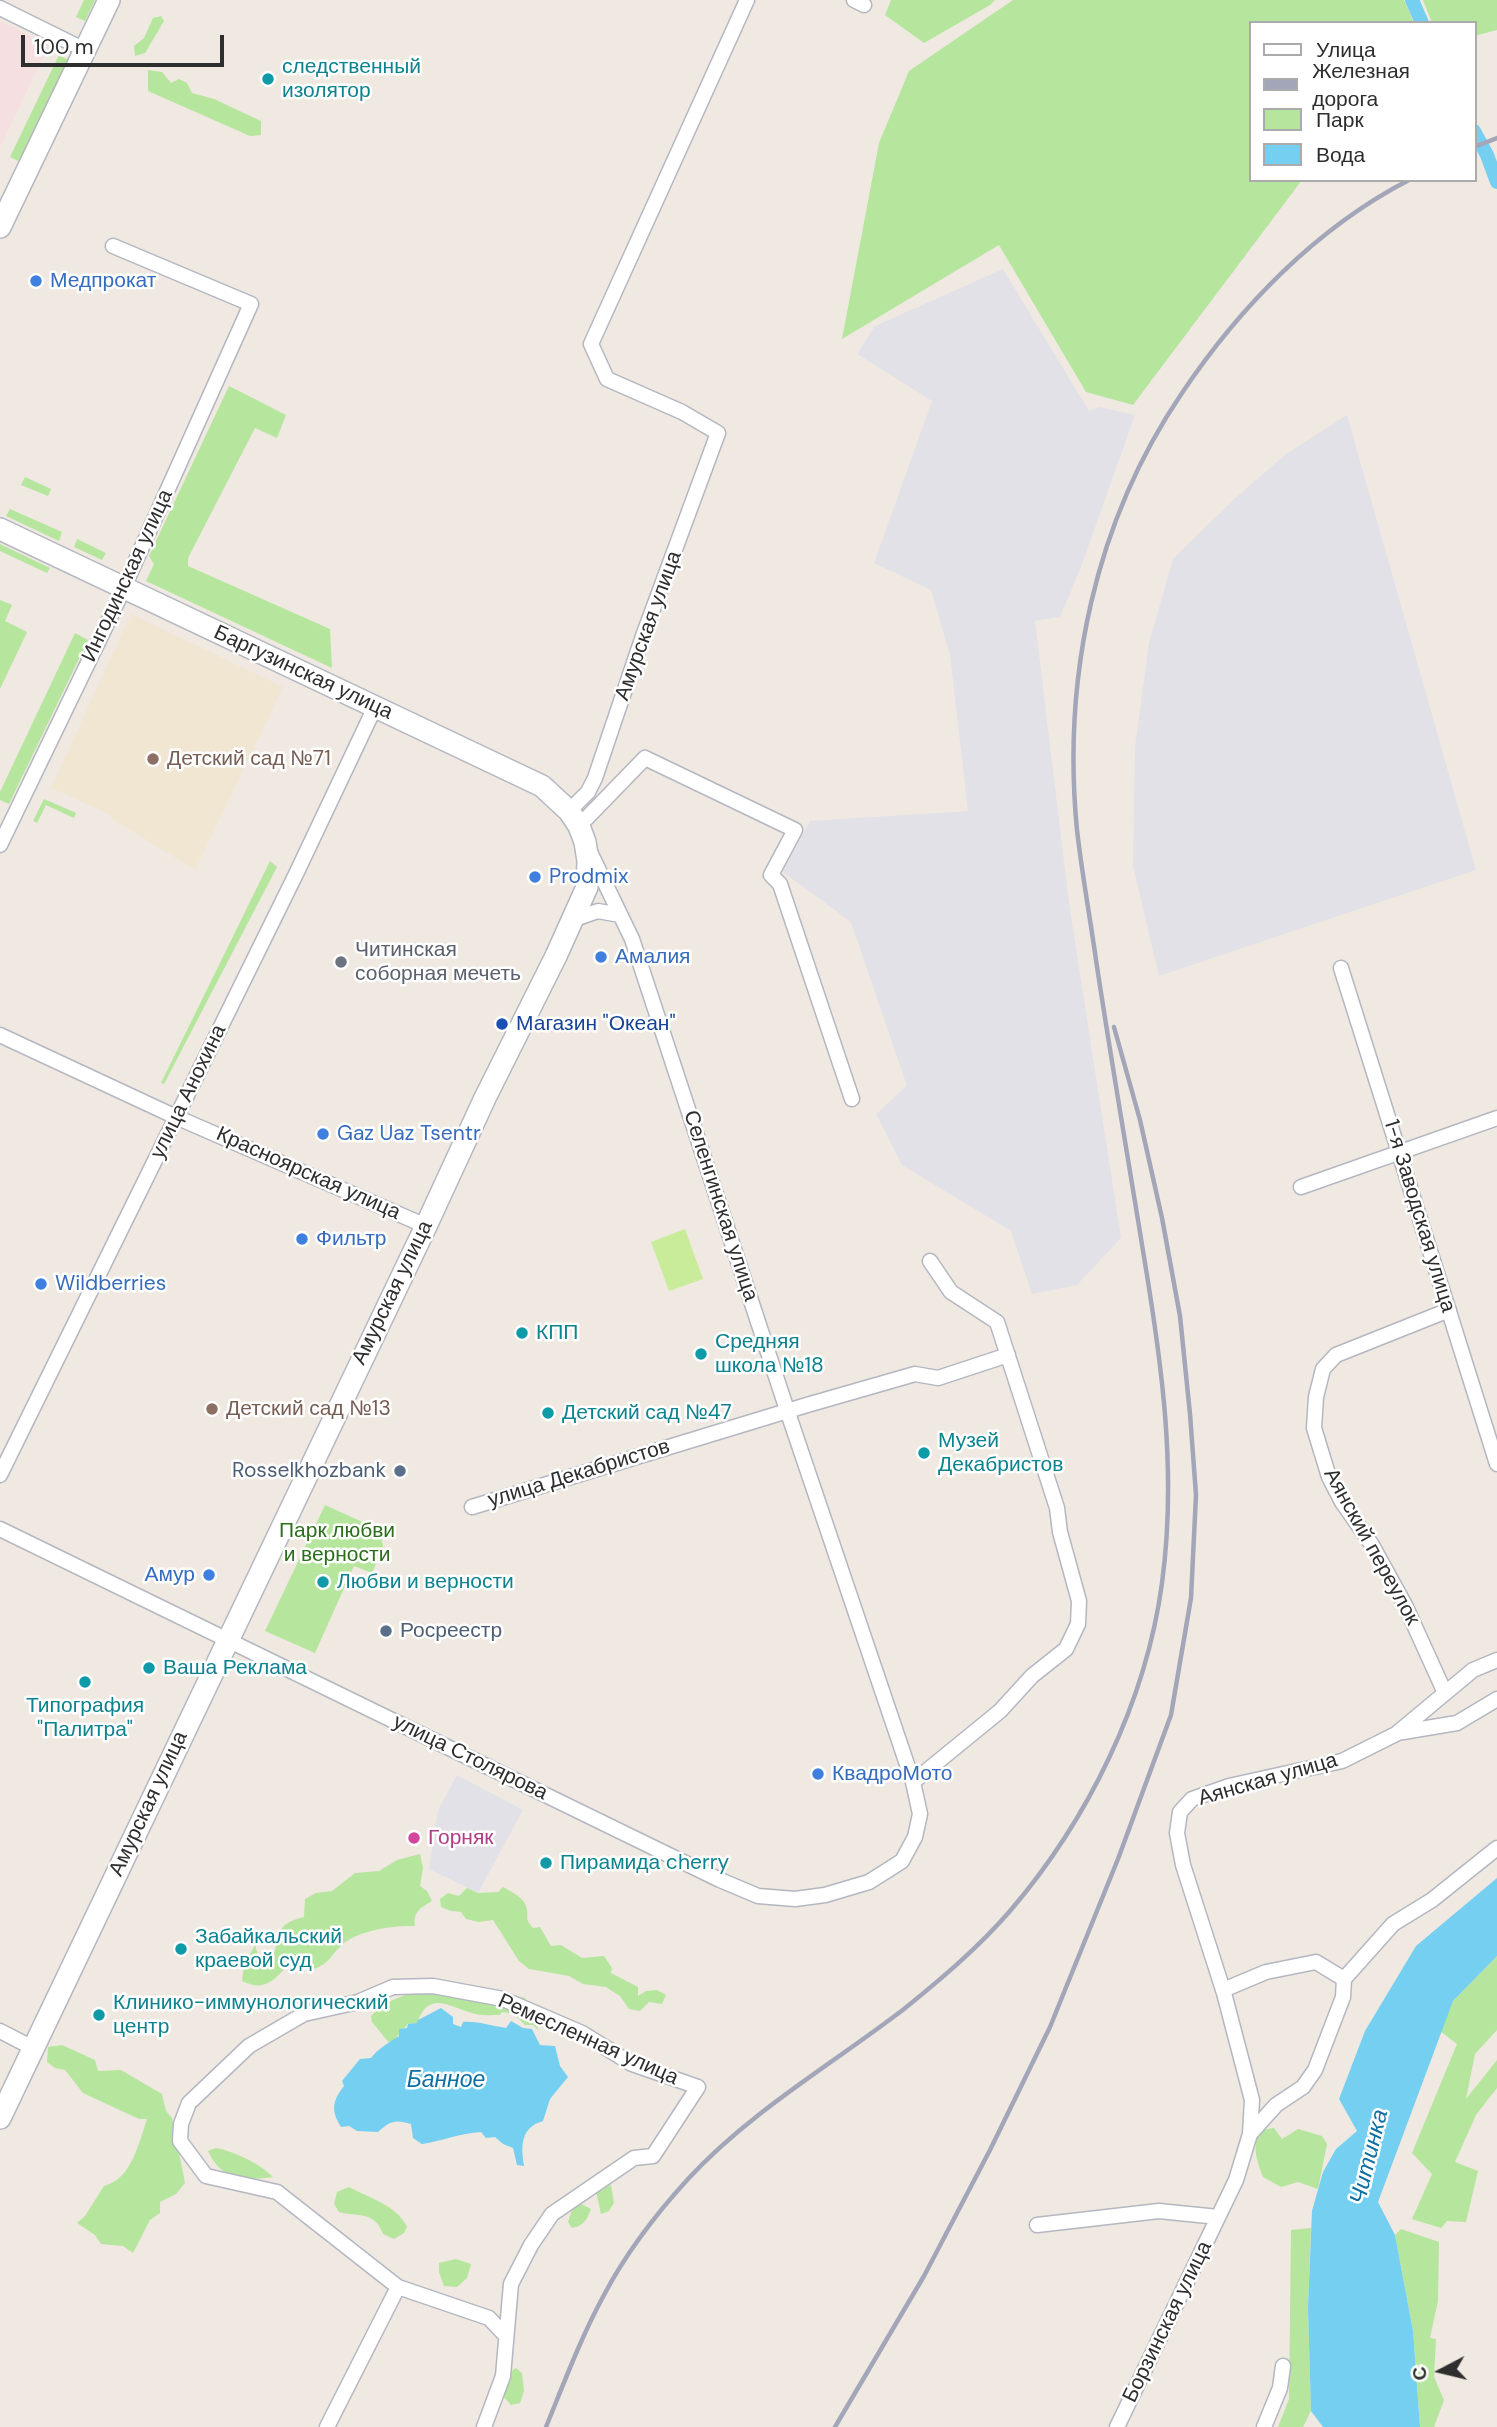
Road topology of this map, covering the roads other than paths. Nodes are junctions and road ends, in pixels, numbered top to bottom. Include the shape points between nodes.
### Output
1 (109, 0) edge
2 (747, 0) edge
3 (0, 8) edge
4 (85, 50) junction
5 (0, 227) edge
6 (113, 246) dead end
7 (0, 528) edge
8 (123, 587) junction
9 (375, 707) junction
10 (578, 826) junction
11 (0, 845) edge
12 (620, 915) junction
13 (572, 920) junction
14 (1341, 968) dead end
15 (0, 1035) edge
16 (852, 1099) dead end
17 (176, 1117) junction
18 (1497, 1118) edge
19 (1399, 1152) junction
20 (1301, 1187) dead end
21 (426, 1226) junction
22 (930, 1261) dead end
23 (1448, 1310) junction
24 (1008, 1355) junction
25 (787, 1410) junction
26 (1497, 1464) edge
27 (0, 1475) edge
28 (472, 1507) dead end
29 (0, 1529) edge
30 (227, 1640) junction
31 (1497, 1660) edge
32 (1445, 1693) junction
33 (1497, 1699) edge
34 (1396, 1734) junction
35 (917, 1779) junction
36 (920, 1814) joint
37 (1497, 1848) edge
38 (1344, 1979) junction
39 (1223, 1990) junction
40 (0, 2031) edge
41 (33, 2048) junction
42 (0, 2118) edge
43 (1250, 2134) junction
44 (1218, 2217) junction
45 (1037, 2225) dead end
46 (398, 2287) junction
47 (506, 2336) junction
48 (1283, 2366) dead end
49 (327, 2427) edge
50 (484, 2427) edge
51 (1117, 2427) edge
52 (1264, 2427) edge

1 - 4 main road
2 - 10 street, Амурская улица via 591,344 607,379 718,433
3 - 4 street
4 - 5 main road
6 - 8 street, Ингодинская улица via 251,304
7 - 8 main road, Баргузинская улица
8 - 9 main road, Баргузинская улица
8 - 11 street, Ингодинская улица
9 - 10 main road, Баргузинская улица via 541,786
9 - 17 street, улица Анохина
10 - 12 street, Селенгинская улица
10 - 13 main road, Амурская улица via 588,861 587,887
10 - 16 street via 645,758 794,830 771,875 780,884
12 - 13 street via 598,911
12 - 25 street, Селенгинская улица via 636,950
13 - 21 main road, Амурская улица
14 - 19 street, 1-я Заводская улица
15 - 17 street, Красноярская улица
17 - 21 street, Красноярская улица
17 - 27 street, улица Анохина
18 - 19 street
19 - 20 street
19 - 23 street, 1-я Заводская улица
21 - 30 main road, Амурская улица
22 - 24 street via 951,1292 997,1322
23 - 26 street, 1-я Заводская улица
23 - 32 street, Аянский переулок via 1336,1355 1323,1369 1314,1428 1329,1477 1373,1545
24 - 25 street, улица Декабристов via 938,1378 915,1374
24 - 35 street via 1057,1508 1079,1601 1078,1624 1066,1649
25 - 28 street, улица Декабристов
25 - 35 street, Селенгинская улица
29 - 30 street, улица Столярова
30 - 36 street, улица Столярова via 758,1896 795,1899 869,1882 902,1861 915,1837
30 - 41 main road, Амурская улица
31 - 32 street, Аянская улица via 1474,1670
32 - 34 street, Аянская улица
33 - 34 street via 1457,1723
34 - 39 street, Аянская улица via 1342,1761 1229,1786 1192,1799 1180,1812 1177,1833 1183,1866
35 - 36 street, Селенгинская улица
37 - 38 street via 1432,1900 1393,1924
38 - 39 street via 1316,1962 1266,1972
38 - 43 street via 1343,1997 1315,2070 1303,2087 1276,2105
39 - 43 street via 1252,2100
40 - 41 street
41 - 42 main road, Амурская улица
43 - 44 street, Борзинская улица via 1239,2173
44 - 45 street via 1159,2211
44 - 51 street, Борзинская улица
46 - 47 street, Ремесленная улица via 489,2318
46 - 47 street, Ремесленная улица via 277,2193 206,2176 180,2141 188,2103 249,2046 304,2014 358,2003 393,1987 433,1986 503,1999 582,2033 632,2064 698,2087 653,2156 634,2158 552,2214 512,2284
46 - 49 street
47 - 50 street via 503,2376
48 - 52 street via 1280,2388

